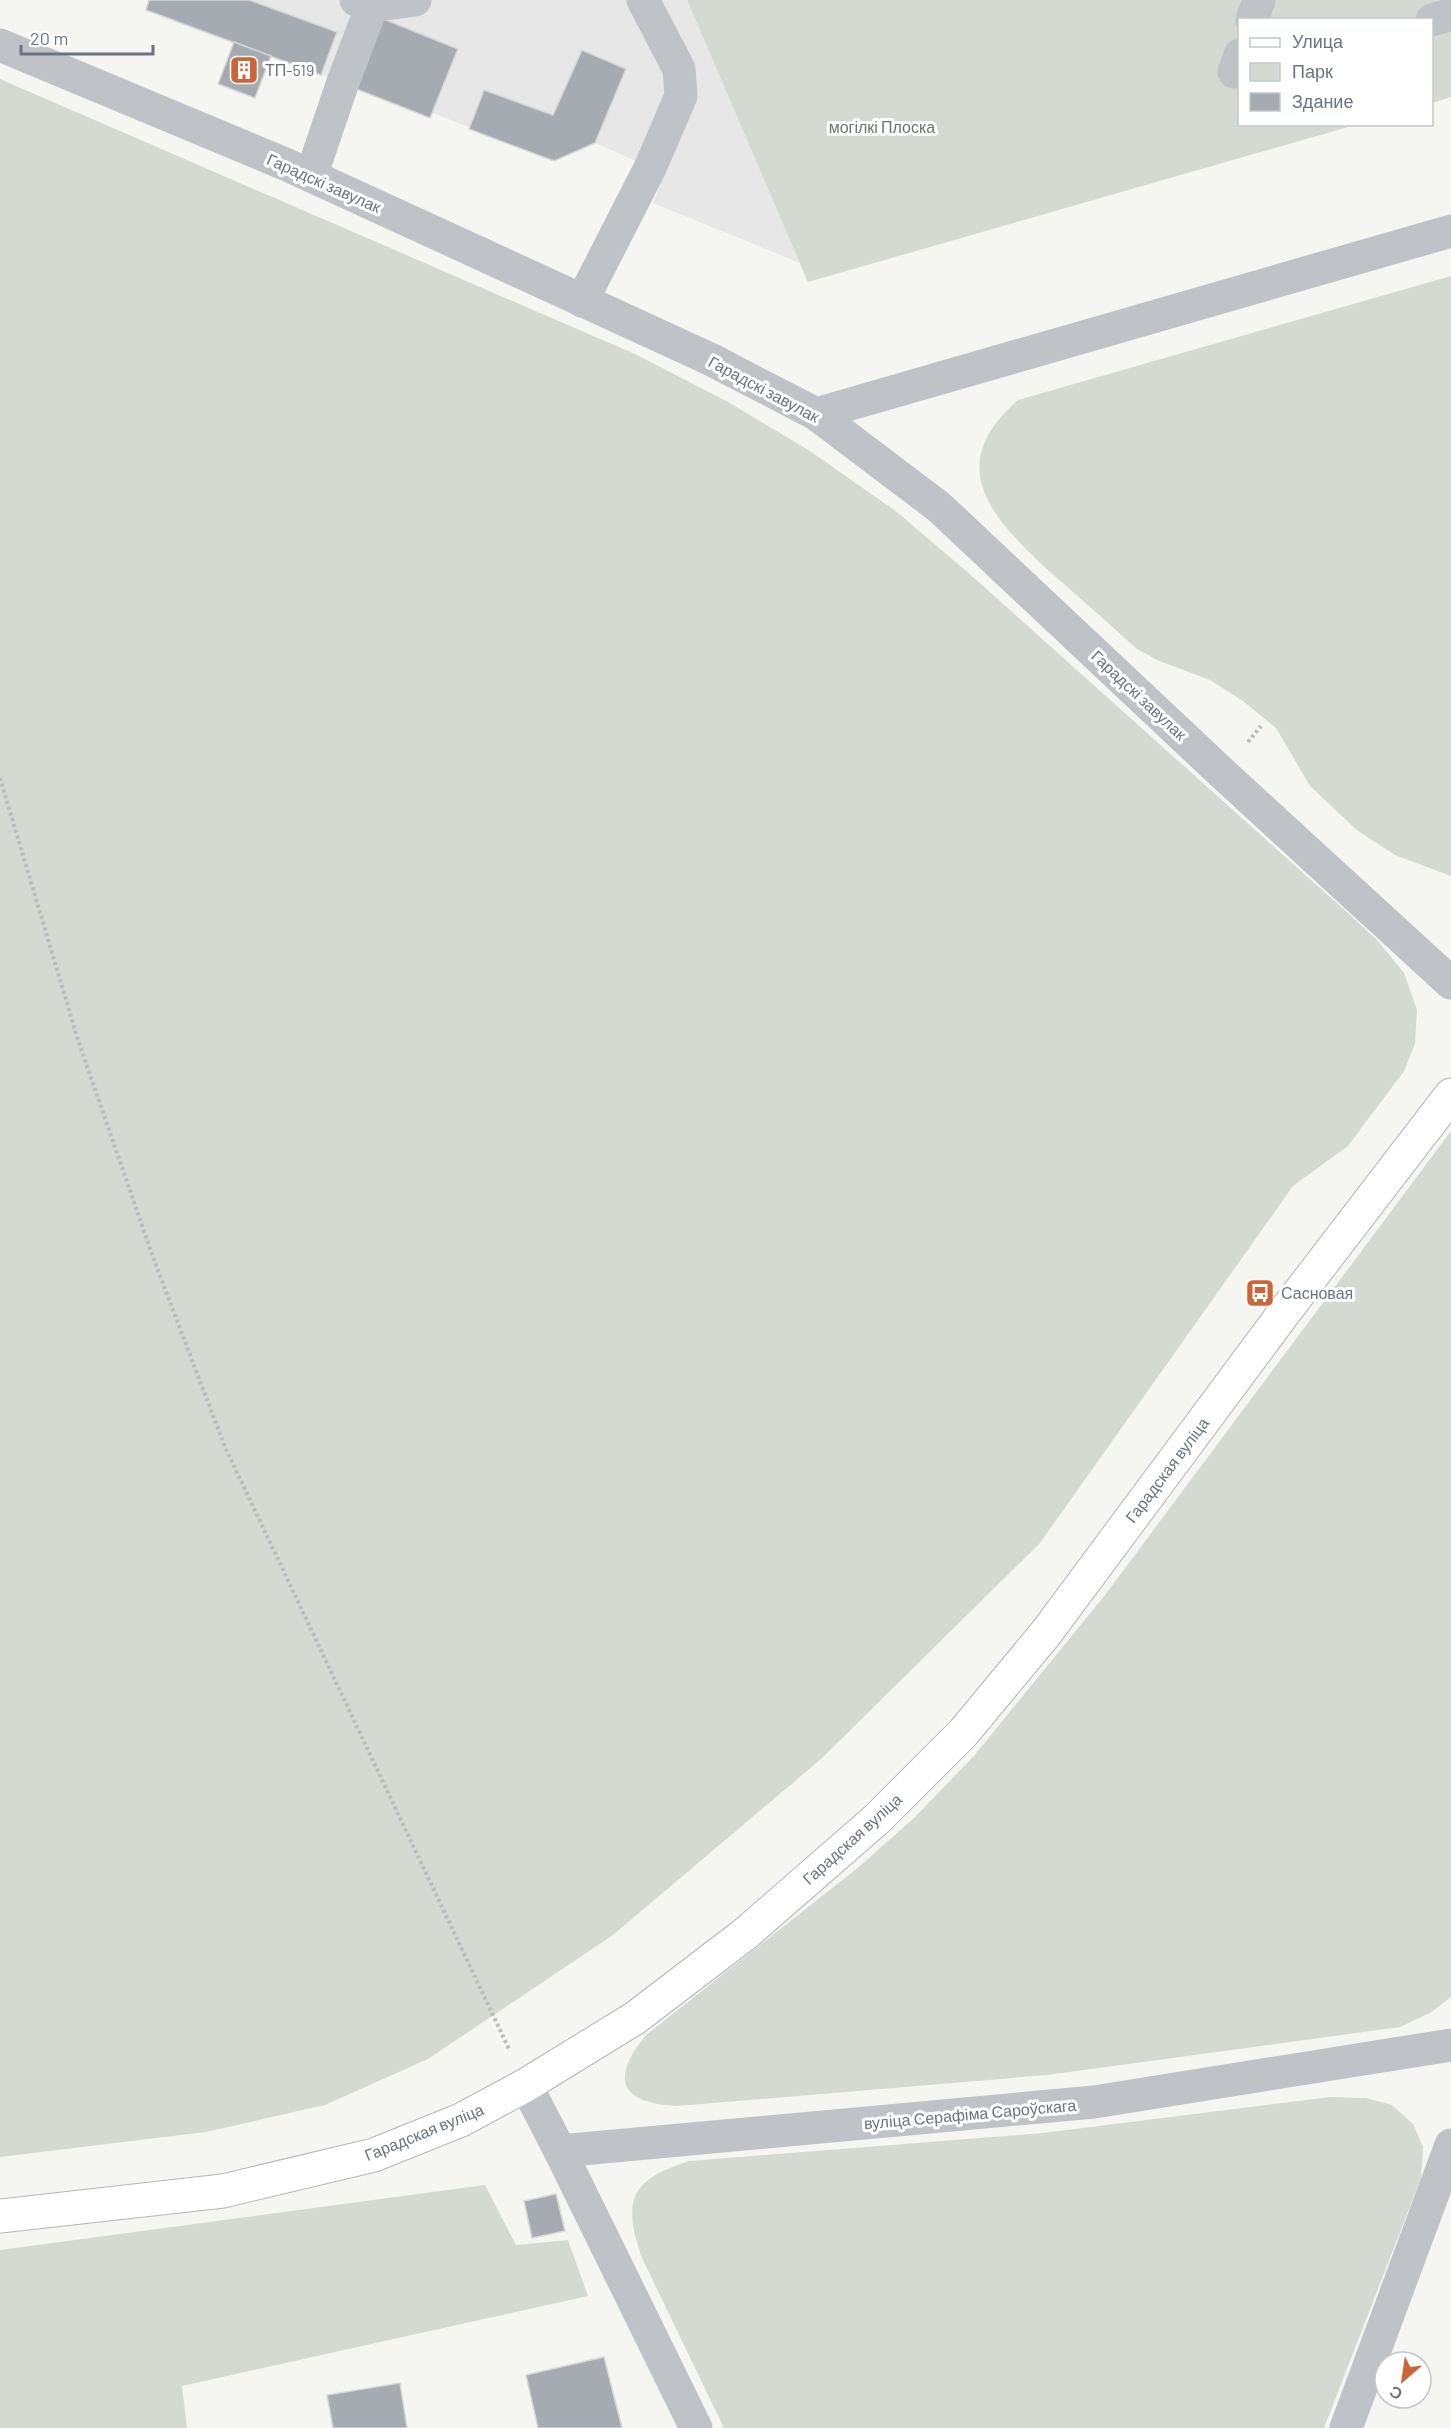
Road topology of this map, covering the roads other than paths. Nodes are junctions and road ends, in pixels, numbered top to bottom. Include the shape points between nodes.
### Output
1 (415, 0) edge
2 (643, 0) edge
3 (1259, 0) edge
4 (364, 3) edge
5 (1451, 14) edge
6 (1253, 18) edge
7 (1433, 19) edge
8 (0, 45) edge
9 (1238, 58) edge
10 (1238, 71) edge
11 (311, 176) junction
12 (1451, 231) edge
13 (582, 301) junction
14 (816, 414) junction
15 (1451, 982) edge
16 (1451, 1095) edge
17 (1451, 2045) edge
18 (526, 2085) junction
19 (1451, 2145) edge
20 (560, 2151) junction
21 (0, 2216) edge
22 (696, 2428) edge
23 (1347, 2428) edge

1 - 4 street
2 - 13 street via 679,69 681,96 650,168
3 - 6 street
4 - 11 street via 343,82
5 - 7 street
8 - 11 street, Гарадскі завулак
9 - 10 street via 1234,72
11 - 13 street, Гарадскі завулак
12 - 14 street
13 - 14 street, Гарадскі завулак via 710,359
14 - 15 street, Гарадскі завулак via 939,507
16 - 18 main road, Гарадская вуліца via 1046,1634 963,1733 877,1819 745,1934 635,2018
17 - 20 street, вуліца Серафіма Сароўскага via 1094,2103
18 - 20 street
18 - 21 main road, Гарадская вуліца via 461,2120 374,2155 223,2191
19 - 23 street
20 - 22 street

